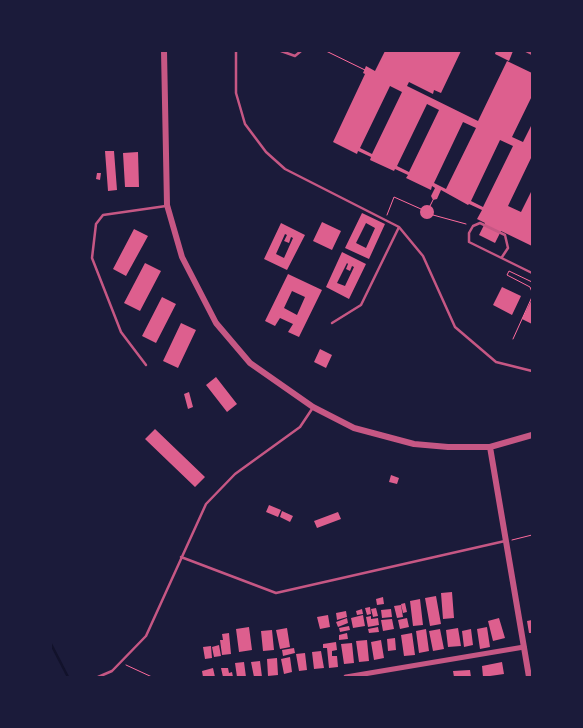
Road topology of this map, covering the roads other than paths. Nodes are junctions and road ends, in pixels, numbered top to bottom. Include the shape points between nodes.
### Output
1 (164, 51) edge
2 (236, 51) edge
3 (281, 51) edge
4 (301, 51) edge
5 (526, 51) edge
6 (532, 54) edge
7 (167, 206) junction
8 (399, 227) junction
9 (502, 257) junction
10 (532, 273) edge
11 (332, 323) dead end
12 (146, 365) dead end
13 (532, 371) edge
14 (312, 407) junction
15 (532, 435) edge
16 (490, 447) junction
17 (507, 541) junction
18 (181, 557) junction
19 (524, 647) junction
20 (98, 677) edge
21 (346, 677) edge
22 (530, 677) edge

1 - 7 street
2 - 8 lane via 236,94 245,124 266,152 285,169
3 - 4 lane via 295,56
5 - 6 lane
7 - 12 lane via 103,215 96,224 92,258 121,332
7 - 14 street via 182,257 216,323 250,363
8 - 11 lane via 361,305
8 - 13 lane via 424,256 455,327 496,362
9 - 9 lane via 469,242 473,226 480,223 505,235 508,248
9 - 10 lane
14 - 16 street via 354,428 414,444
14 - 18 lane via 300,427 235,474 206,504
15 - 16 street
16 - 17 street
17 - 18 lane via 276,592
17 - 19 street
18 - 20 lane via 146,636 112,672
19 - 21 street
19 - 22 street

